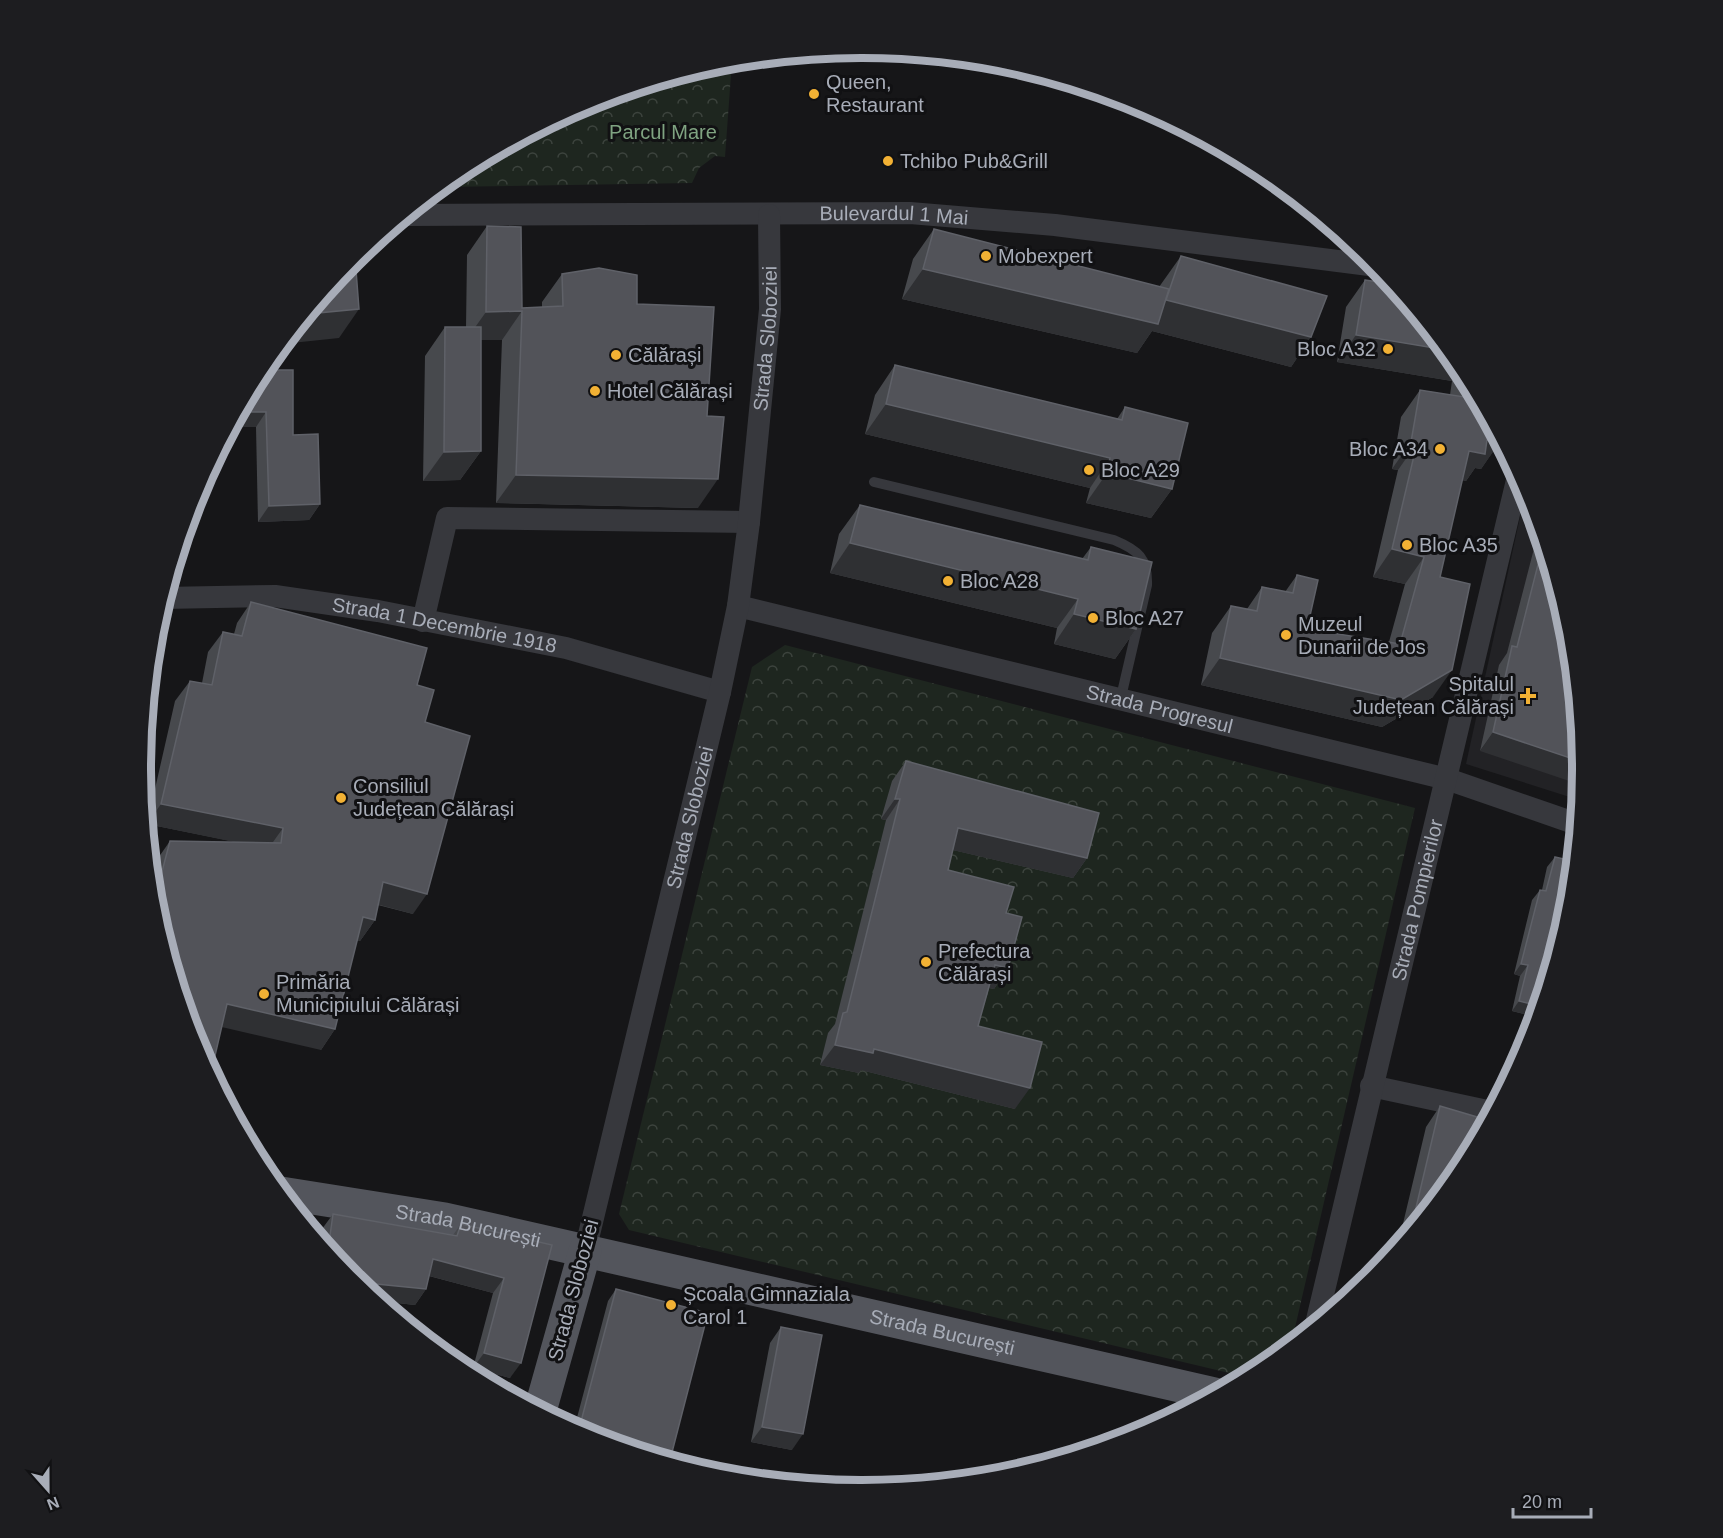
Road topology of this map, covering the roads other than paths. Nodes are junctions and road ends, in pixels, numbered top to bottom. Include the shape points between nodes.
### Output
1 (417, 215) edge
2 (769, 215) junction
3 (1361, 264) edge
4 (874, 482) dead end
5 (1515, 490) edge
6 (749, 522) junction
7 (172, 598) edge
8 (738, 606) junction
9 (423, 621) junction
10 (720, 692) junction
11 (1121, 698) junction
12 (1447, 779) junction
13 (1569, 821) edge
14 (1371, 1086) junction
15 (1484, 1110) edge
16 (293, 1195) edge
17 (585, 1251) junction
18 (1319, 1312) edge
19 (1203, 1391) edge
20 (542, 1403) edge

1 - 2 street, Bulevardul 1 Mai
2 - 3 street, Bulevardul 1 Mai via 910,213 1055,225
2 - 6 street, Strada Sloboziei via 770,309
4 - 11 lane via 1129,546 1147,568 1147,585
5 - 12 street, Strada Pompierilor
6 - 8 street, Strada Sloboziei
6 - 9 street via 447,518
7 - 9 street, Strada 1 Decembrie 1918 via 275,596
8 - 10 street, Strada Sloboziei
8 - 11 street, Strada Progresul
9 - 10 street, Strada 1 Decembrie 1918 via 566,648
10 - 17 street, Strada Sloboziei
11 - 12 street, Strada Progresul
12 - 13 street, Strada Progresul
12 - 14 street, Strada Pompierilor
14 - 15 street
14 - 18 street, Strada Pompierilor
16 - 17 main road, Strada București via 445,1219
17 - 19 main road, Strada București
17 - 20 main road, Strada Sloboziei

